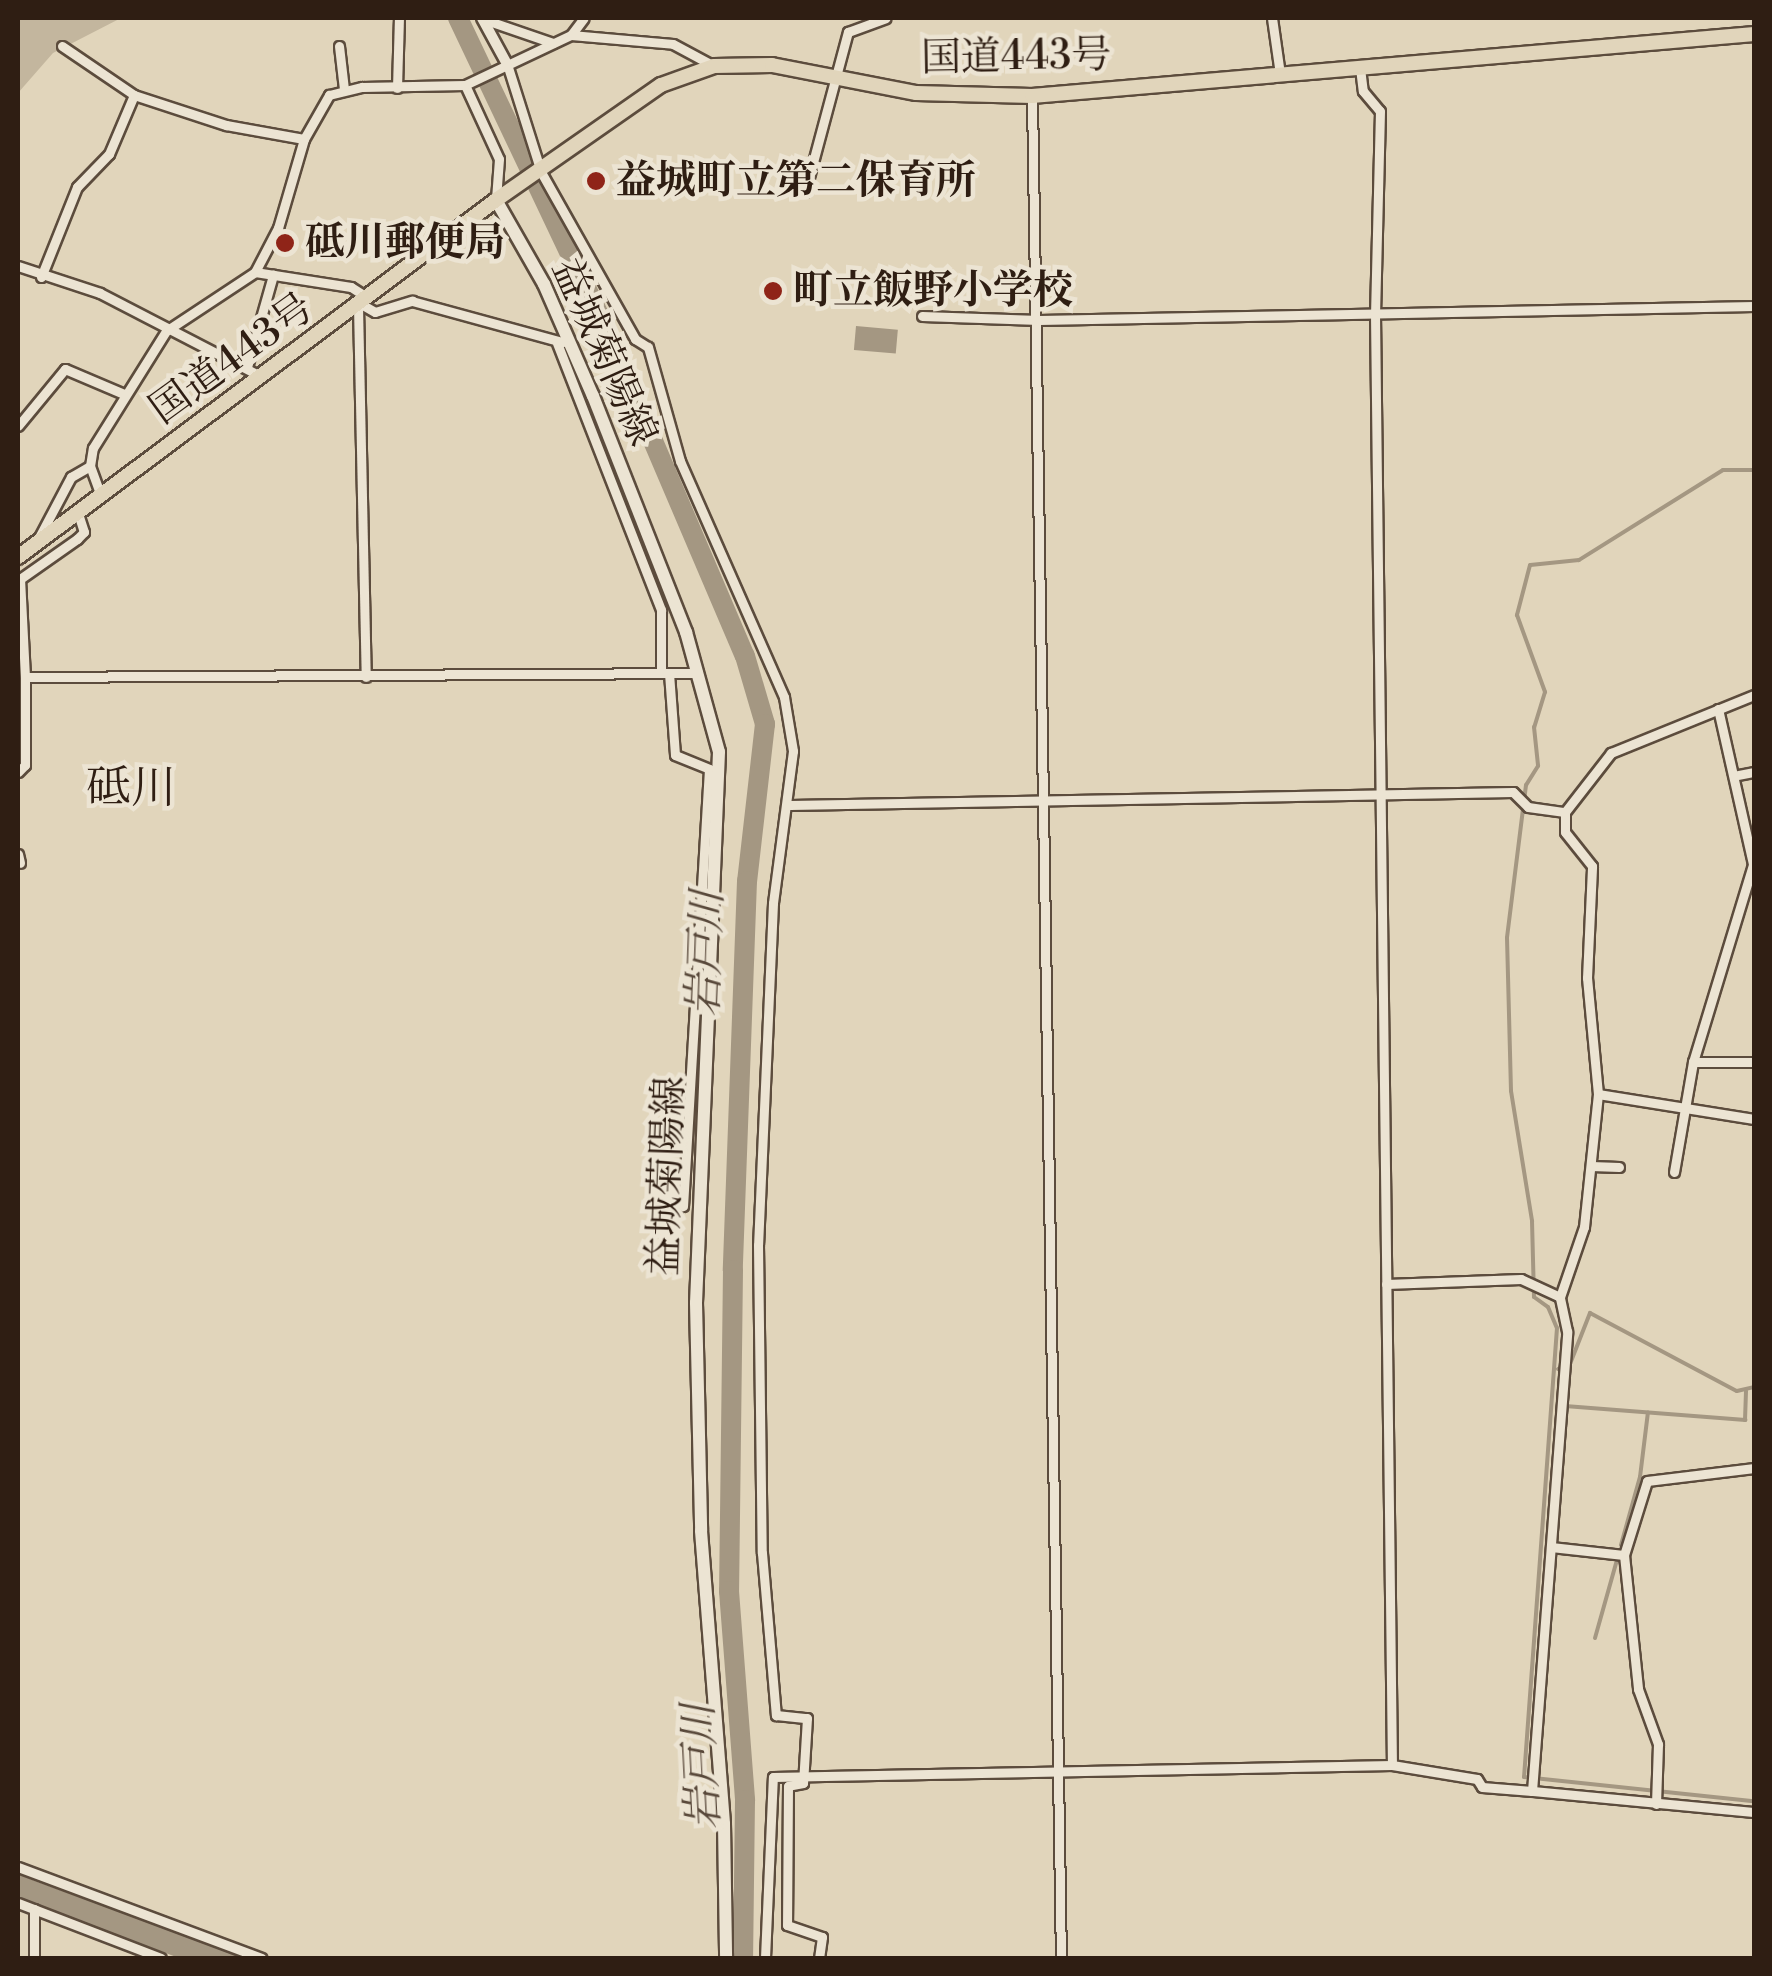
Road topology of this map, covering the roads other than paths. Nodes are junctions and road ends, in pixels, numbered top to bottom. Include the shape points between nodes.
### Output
1 (399, 18) edge
2 (483, 18) edge
3 (584, 18) edge
4 (886, 18) edge
5 (1272, 18) edge
6 (1754, 34) edge
7 (571, 35) junction
8 (554, 43) junction
9 (62, 46) dead end
10 (339, 46) dead end
11 (503, 65) junction
12 (714, 66) junction
13 (1360, 68) junction
14 (1280, 74) junction
15 (840, 78) junction
16 (465, 85) junction
17 (397, 88) junction
18 (344, 89) junction
19 (134, 95) junction
20 (1032, 96) junction
21 (304, 139) junction
22 (540, 172) junction
23 (804, 192) dead end
24 (502, 197) junction
25 (18, 266) edge
26 (255, 272) junction
27 (274, 275) junction
28 (40, 277) junction
29 (362, 303) junction
30 (1754, 306) edge
31 (1375, 314) junction
32 (922, 316) dead end
33 (1038, 320) junction
34 (166, 332) junction
35 (564, 342) junction
36 (247, 368) junction
37 (262, 378) junction
38 (124, 394) junction
39 (18, 426) edge
40 (90, 466) junction
41 (101, 497) junction
42 (78, 513) junction
43 (36, 544) junction
44 (18, 557) edge
45 (664, 673) junction
46 (698, 673) junction
47 (25, 677) junction
48 (366, 677) junction
49 (1754, 695) edge
50 (1718, 709) junction
51 (18, 772) edge
52 (1754, 772) edge
53 (1738, 775) junction
54 (1380, 795) junction
55 (1044, 802) junction
56 (790, 805) junction
57 (1565, 812) junction
58 (1694, 1062) junction
59 (1754, 1062) edge
60 (1598, 1094) junction
61 (1685, 1107) junction
62 (1754, 1119) edge
63 (1591, 1166) junction
64 (1620, 1167) dead end
65 (1674, 1172) dead end
66 (684, 1206) dead end
67 (1386, 1284) junction
68 (1560, 1297) junction
69 (1754, 1468) edge
70 (1551, 1546) junction
71 (1624, 1555) junction
72 (1392, 1765) junction
73 (1057, 1772) junction
74 (804, 1778) junction
75 (1532, 1790) junction
76 (1656, 1804) junction
77 (1754, 1812) edge
78 (18, 1867) edge
79 (18, 1903) edge
80 (34, 1909) junction
81 (34, 1958) edge
82 (161, 1958) edge
83 (262, 1958) edge
84 (726, 1958) edge
85 (765, 1958) edge
86 (819, 1958) edge
87 (1061, 1958) edge

1 - 17 street
2 - 8 street
2 - 11 street
3 - 7 street
4 - 15 street via 848,32
5 - 14 street
6 - 13 highway, 国道443号
7 - 8 street
7 - 12 street via 673,44
8 - 11 street
9 - 19 street
10 - 18 street
11 - 16 street
11 - 22 street
12 - 15 highway, 国道443号 via 772,66
12 - 22 highway, 国道443号 via 660,85
13 - 14 highway, 国道443号
13 - 31 street via 1363,91 1380,111
14 - 20 highway, 国道443号
15 - 20 highway, 国道443号 via 916,93
15 - 23 street
16 - 17 street
16 - 24 street via 499,160
17 - 18 street
18 - 21 street via 329,95
19 - 21 street via 226,125
19 - 28 street via 109,154 77,188
20 - 33 street
21 - 26 street via 278,228
22 - 24 highway, 国道443号
22 - 56 street via 635,339 648,347 680,461 784,696 792,750
24 - 29 highway, 国道443号
24 - 35 main road, 益城菊陽線
25 - 28 street
26 - 27 street
26 - 34 street
27 - 29 street via 351,287
27 - 36 street
28 - 34 street via 100,293
29 - 35 street via 375,312 412,301
29 - 37 highway, 国道443号
29 - 48 street
30 - 31 street
31 - 33 street
31 - 54 street
32 - 33 street
33 - 55 street
34 - 36 street
34 - 38 street
35 - 45 street via 661,610
35 - 46 main road, 益城菊陽線
36 - 37 street
37 - 41 highway, 国道443号
38 - 39 street via 64,368
38 - 40 street
40 - 41 street
40 - 43 street via 71,477
41 - 42 highway, 国道443号
42 - 43 highway, 国道443号
42 - 47 street via 84,532 78,540 20,579
43 - 44 highway, 国道443号
45 - 46 street
45 - 48 street
45 - 66 street via 675,755 709,769
46 - 84 main road, 益城菊陽線 via 714,721 720,786 696,1303 701,1531 724,1824
47 - 48 street
47 - 51 street via 25,765
49 - 50 street
50 - 53 street
50 - 57 street via 1611,753
52 - 53 street
53 - 58 street via 1753,864
54 - 55 street
54 - 57 street via 1513,792 1526,806
54 - 67 street
55 - 56 street
55 - 73 street
56 - 74 street via 773,903 758,1245 760,1498 776,1715 807,1718
57 - 60 street via 1564,832 1592,866 1587,978
58 - 59 street
58 - 61 street
60 - 61 street
60 - 63 street
61 - 62 street
61 - 65 street
63 - 64 street
63 - 68 street via 1584,1227
67 - 68 street via 1521,1279
67 - 72 street
68 - 70 street via 1567,1331
69 - 71 street via 1647,1481
70 - 71 street
70 - 75 street
71 - 76 street via 1638,1689 1658,1744
72 - 73 street
72 - 75 street via 1477,1779 1482,1787
73 - 74 street
73 - 87 street
74 - 85 street via 774,1777
74 - 86 street via 788,1786 787,1925 822,1937
75 - 76 street
76 - 77 street
78 - 83 street
79 - 80 street
80 - 81 street
80 - 82 street

